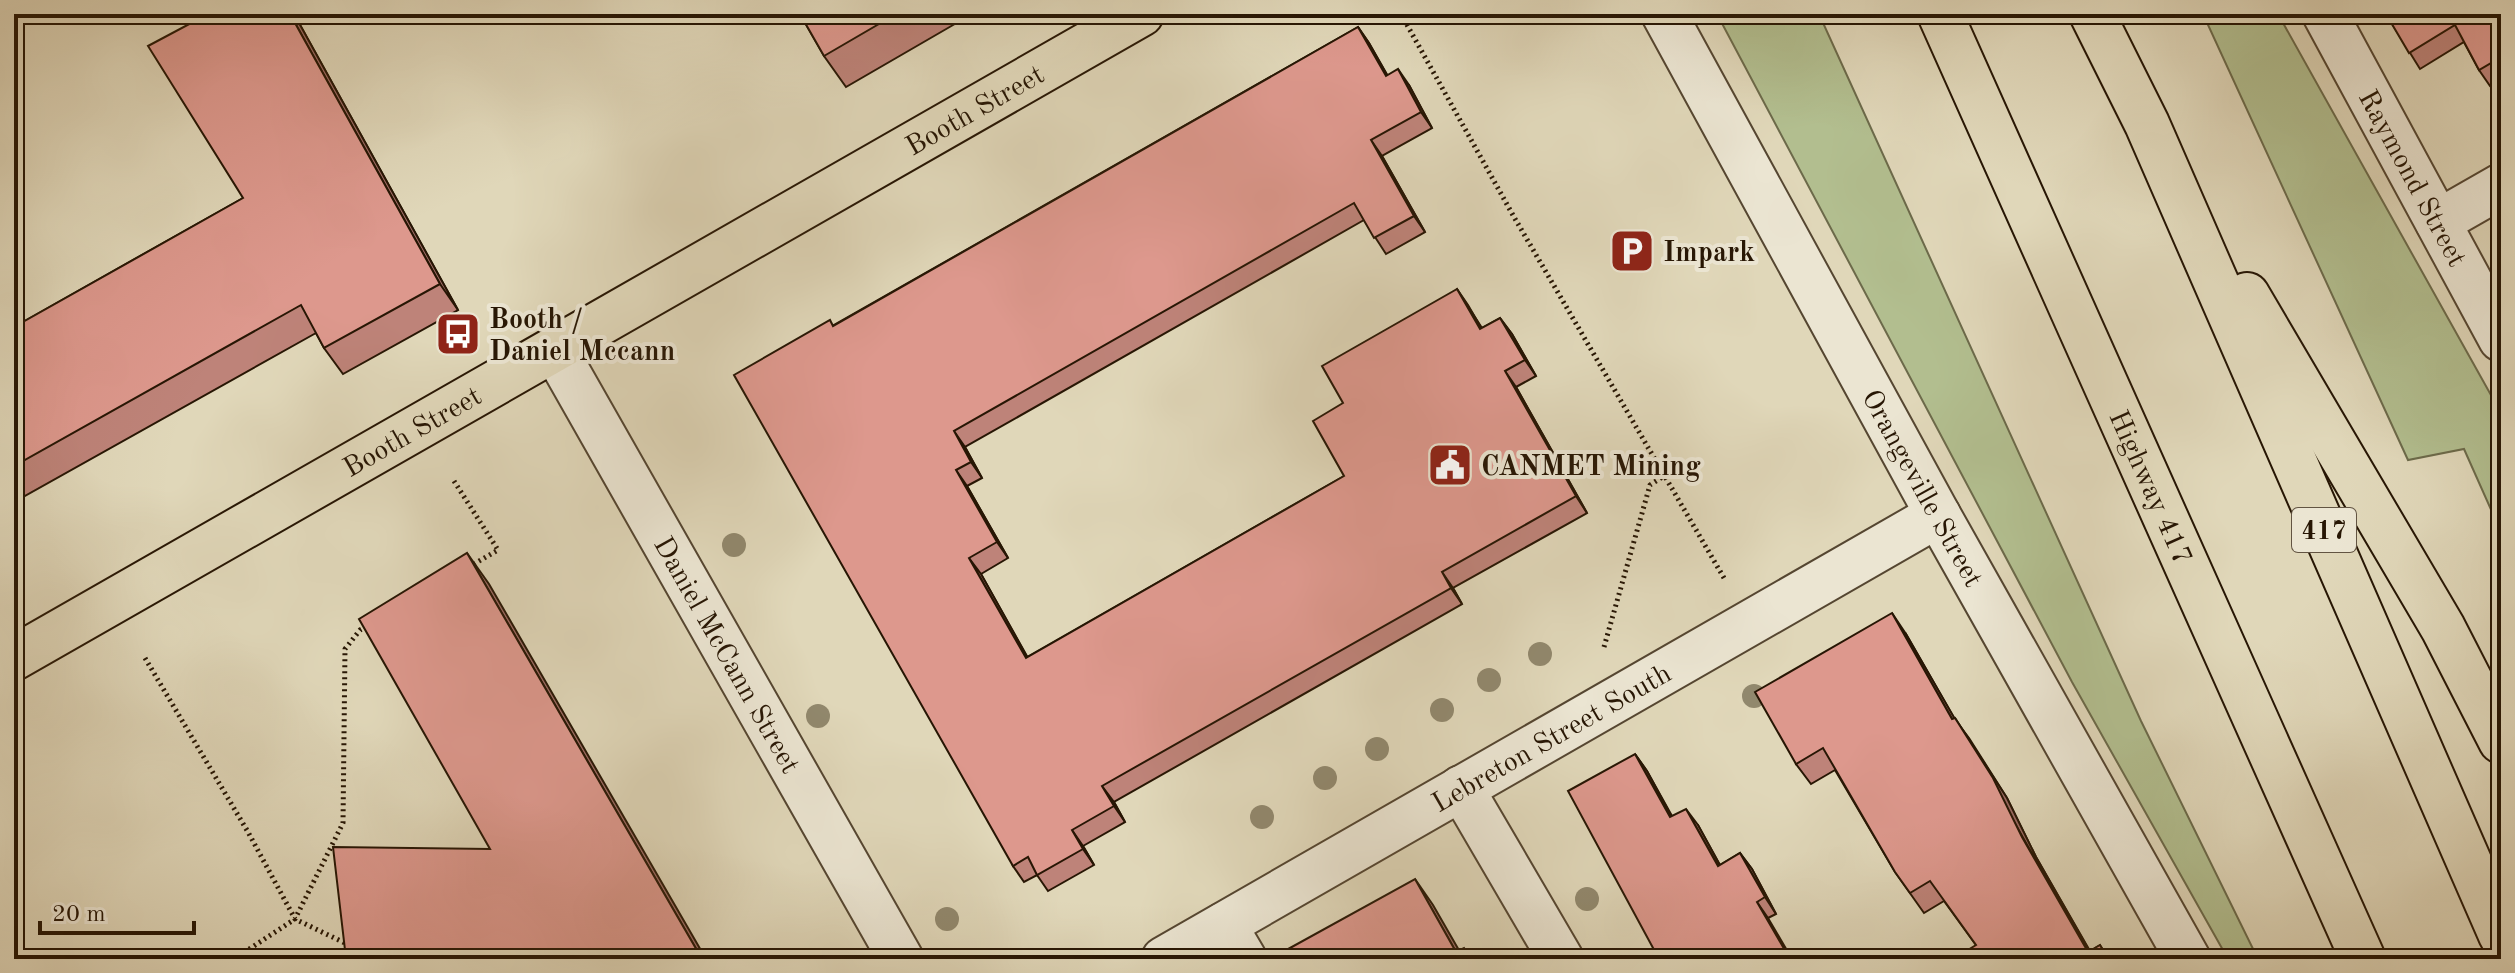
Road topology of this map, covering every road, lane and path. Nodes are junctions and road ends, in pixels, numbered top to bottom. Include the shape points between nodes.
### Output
1 (1141, 14) edge
2 (1401, 14) edge
3 (1664, 14) edge
4 (1940, 14) edge
5 (2092, 14) edge
6 (2325, 14) edge
7 (2147, 124) junction
8 (2501, 186) edge
9 (2438, 222) junction
10 (2501, 339) edge
11 (555, 350) junction
12 (1664, 476) junction
13 (454, 481) dead end
14 (1938, 515) junction
15 (457, 574) edge
16 (1724, 578) dead end
17 (374, 622) edge
18 (1604, 647) dead end
19 (14, 658) edge
20 (145, 658) dead end
21 (2501, 741) edge
22 (1461, 788) junction
23 (295, 919) junction
24 (2501, 935) edge
25 (1234, 942) edge
26 (353, 947) edge
27 (2357, 949) edge
28 (234, 959) edge
29 (901, 959) edge
30 (1164, 959) edge
31 (1561, 959) edge
32 (2188, 959) edge

1 - 11 main road, Booth Street
2 - 12 path
3 - 14 street, Orangeville Street
4 - 27 main road, Highway 417
5 - 7 main road, 417
6 - 9 street, Raymond Street
7 - 21 main road via 2443,628
7 - 24 main road, 417
8 - 9 street
9 - 10 street, Raymond Street
11 - 19 main road, Booth Street
11 - 29 street, Daniel McCann Street
12 - 16 path
12 - 18 path via 1650,485
13 - 15 path via 498,550
14 - 22 street, Lebreton Street South
14 - 32 street, Orangeville Street
17 - 23 path via 345,649 343,823
20 - 23 path
22 - 25 street, Lebreton Street South
22 - 31 street
23 - 26 path
23 - 28 path
25 - 30 street, Lebreton Street South

